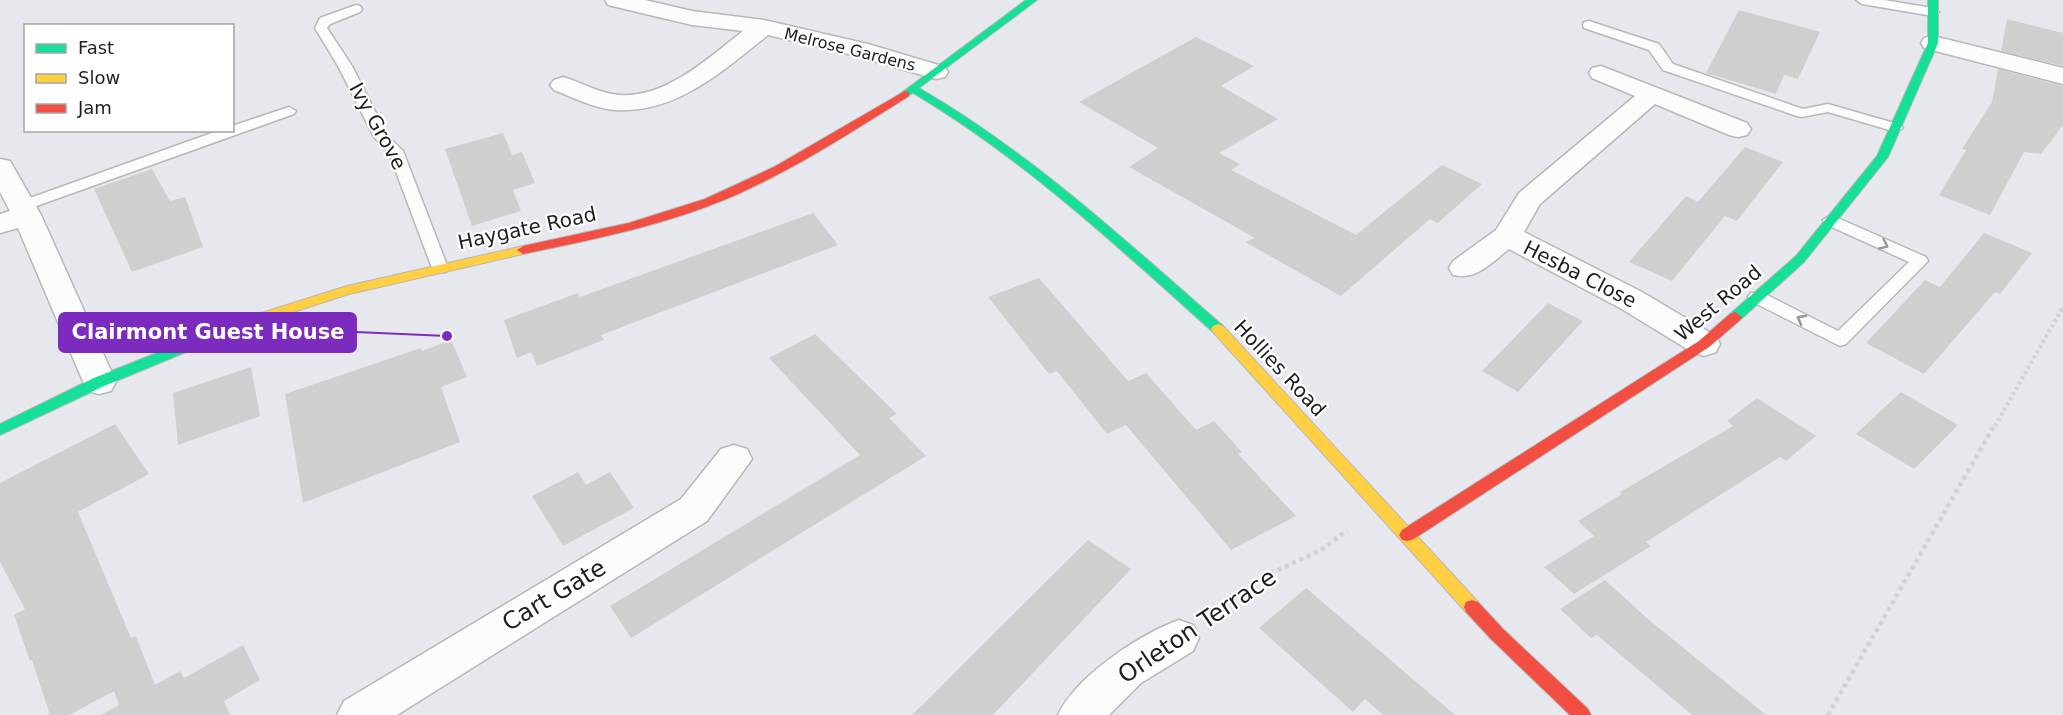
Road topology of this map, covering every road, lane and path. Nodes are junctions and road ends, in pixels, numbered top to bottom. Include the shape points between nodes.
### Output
1 (616, 0) edge
2 (1032, 0) edge
3 (1862, 0) edge
4 (1933, 6) edge
5 (356, 9) dead end
6 (1589, 25) dead end
7 (765, 27) junction
8 (1933, 43) junction
9 (936, 72) junction
10 (1601, 73) dead end
11 (2063, 76) edge
12 (563, 85) dead end
13 (913, 89) junction
14 (1650, 95) junction
15 (290, 111) dead end
16 (1896, 128) junction
17 (1738, 129) dead end
18 (0, 167) edge
19 (16, 215) edge
20 (1831, 220) junction
21 (1507, 236) junction
22 (440, 268) junction
23 (1464, 268) dead end
24 (1757, 297) junction
25 (2063, 307) edge
26 (1704, 344) junction
27 (99, 382) junction
28 (0, 430) edge
29 (734, 459) dead end
30 (1380, 506) junction
31 (1407, 535) junction
32 (1179, 638) joint
33 (359, 715) edge
34 (1080, 715) edge
35 (1581, 715) edge
36 (1828, 715) edge

1 - 7 street, Melrose Gardens via 692,18
2 - 9 street, Haygate Road
3 - 4 lane
4 - 8 street, West Road
5 - 22 lane, Ivy Grove via 325,21 321,28 381,137 396,151
6 - 16 lane via 1654,47 1668,67 1792,110 1802,113 1828,108
7 - 9 street, Melrose Gardens
7 - 12 street, Melrose Gardens via 685,86 645,101 615,102
8 - 11 street
8 - 16 street, West Road
9 - 13 street, Haygate Road
10 - 14 street
13 - 22 street, Haygate Road via 837,136 734,191 661,217
13 - 30 street, Hollies Road via 952,110 1069,198 1226,336
14 - 17 street
14 - 21 street, Hesba Close via 1529,199
15 - 19 lane
16 - 20 street, West Road via 1882,157
18 - 19 street
19 - 27 street
20 - 24 street, West Road via 1800,259
20 -> 24 lane via 1920,261 1840,340
21 - 23 street
21 - 26 street, Hesba Close via 1631,300
22 - 27 street, Haygate Road via 347,290 222,330
24 - 26 street, West Road
25 - 36 path
26 - 31 street, West Road
27 - 28 street, Haygate Road
29 - 33 street, Cart Gate via 694,510
30 - 31 street, Hollies Road
30 - 32 path, Orleton Terrace via 1323,549 1259,579
31 - 35 street, Hollies Road via 1497,634
32 - 34 street, Orleton Terrace via 1126,670

